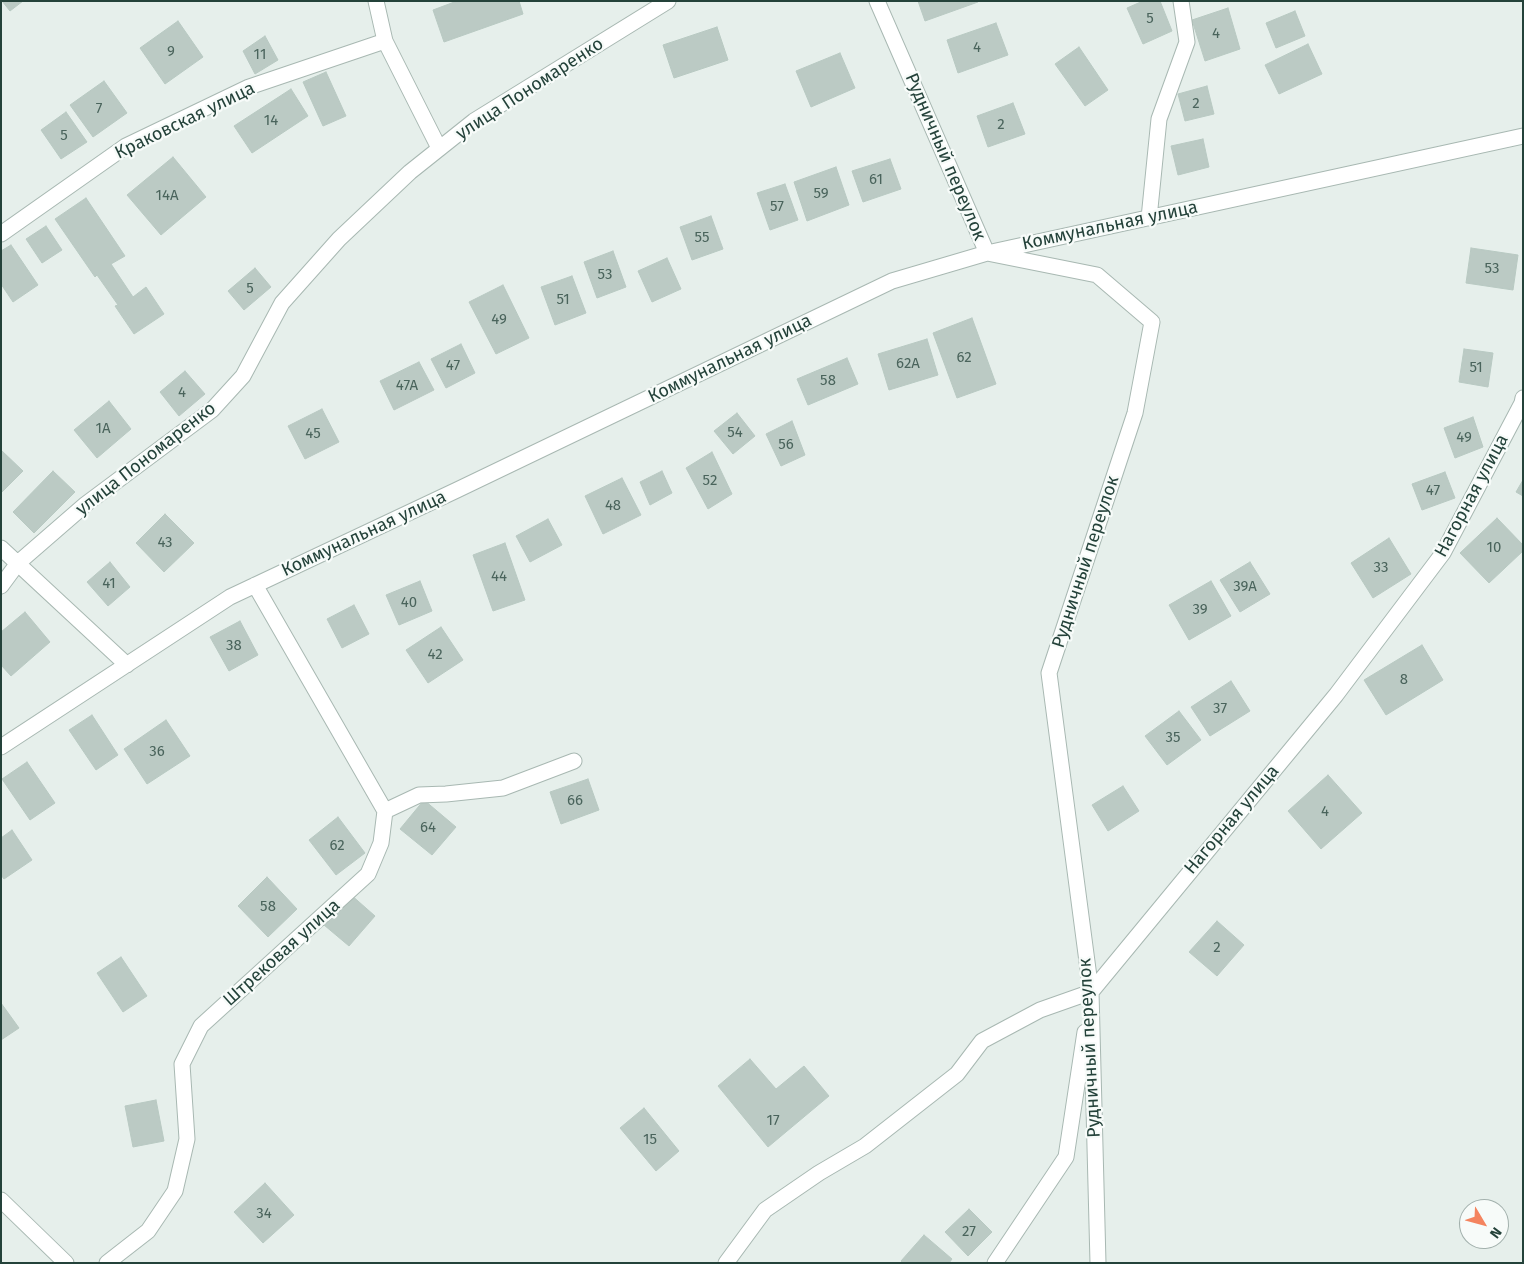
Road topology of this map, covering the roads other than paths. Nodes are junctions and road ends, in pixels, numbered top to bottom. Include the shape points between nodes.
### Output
1 (376, 1) edge
2 (668, 1) edge
3 (877, 1) edge
4 (1180, 1) edge
5 (385, 41) junction
6 (1523, 136) edge
7 (440, 148) junction
8 (1149, 218) junction
9 (1, 234) edge
10 (987, 253) junction
11 (1523, 398) edge
12 (1, 548) edge
13 (18, 563) junction
14 (255, 585) junction
15 (1, 586) edge
16 (127, 665) junction
17 (1, 747) edge
18 (574, 761) dead end
19 (385, 811) junction
20 (1091, 992) junction
21 (1, 1200) edge
22 (66, 1263) edge
23 (107, 1263) edge
24 (726, 1263) edge
25 (995, 1263) edge
26 (1098, 1263) edge

1 - 5 street
2 - 7 street, улица Пономаренко via 474,121
3 - 10 street, Рудничный переулок
4 - 8 street via 1187,42 1159,119
5 - 7 street
5 - 9 street, Краковская улица via 249,87 126,146
6 - 8 street, Коммунальная улица
7 - 13 street, улица Пономаренко via 339,239 288,296 243,376 212,410 86,504
8 - 10 street, Коммунальная улица
10 - 14 street, Коммунальная улица via 892,281
10 - 20 street, Рудничный переулок via 1097,275 1152,322 1135,413 1049,673
11 - 20 street, Нагорная улица via 1443,553 1336,695
12 - 13 street
13 - 15 street, улица Пономаренко
13 - 16 street
14 - 16 street, Коммунальная улица via 230,597
14 - 19 street
16 - 17 street, Коммунальная улица
18 - 19 street via 503,788 420,794
19 - 23 street, Штрековая улица via 381,843 368,874 201,1026 182,1064 187,1139 175,1191 148,1231
20 - 24 street via 1040,1010 982,1041 957,1074 865,1146 765,1210
20 - 25 street via 1066,1157
20 - 26 street, Рудничный переулок
21 - 22 street

